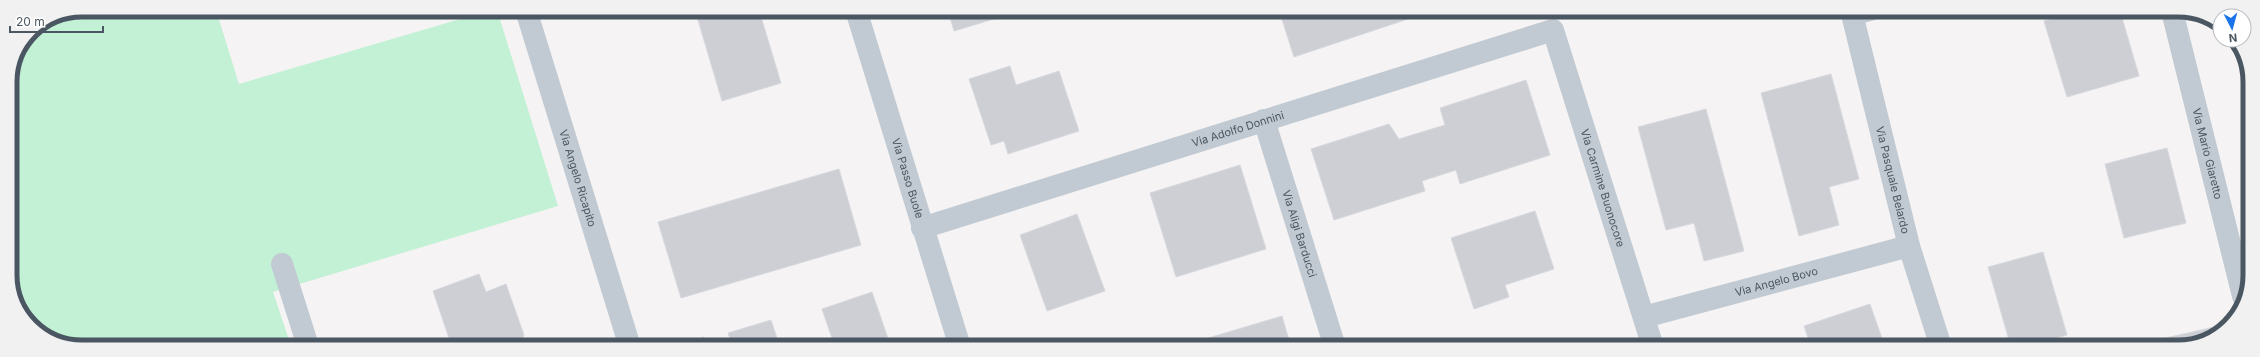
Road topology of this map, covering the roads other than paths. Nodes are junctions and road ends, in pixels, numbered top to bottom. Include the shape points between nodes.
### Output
1 (528, 17) edge
2 (858, 17) edge
3 (1859, 17) edge
4 (2173, 17) edge
5 (1553, 30) joint
6 (1264, 120) junction
7 (922, 228) junction
8 (1909, 246) junction
9 (282, 264) dead end
10 (2241, 289) edge
11 (1644, 316) junction
12 (306, 340) edge
13 (628, 340) edge
14 (958, 340) edge
15 (1333, 340) edge
16 (1651, 340) edge
17 (1939, 340) edge

1 - 13 street, Via Angelo Ricapito
2 - 7 street, Via Passo Buole
3 - 8 street, Via Pasquale Belardo
4 - 10 street, Via Mario Giaretto
5 - 6 street, Via Adolfo Donnini
5 - 11 street, Via Carmine Buonocore
6 - 7 street, Via Adolfo Donnini
6 - 15 street, Via Aligi Barducci
7 - 14 street, Via Passo Buole
8 - 11 street, Via Angelo Bovo
8 - 17 street, Via Pasquale Belardo
9 - 12 street
11 - 16 street, Via Carmine Buonocore

